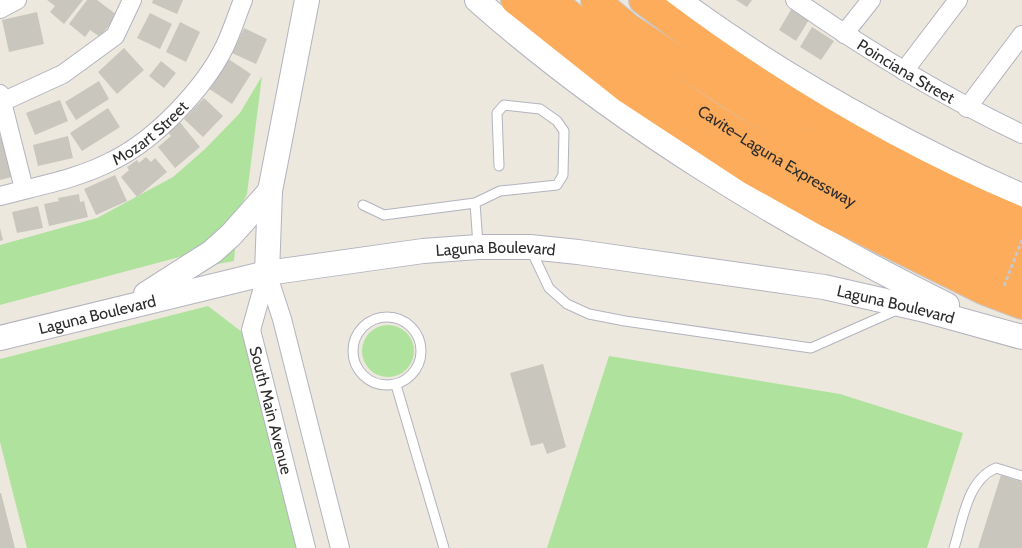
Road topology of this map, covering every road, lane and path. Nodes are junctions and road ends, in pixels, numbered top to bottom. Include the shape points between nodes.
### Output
1 (17, 0) edge
2 (132, 0) edge
3 (243, 0) edge
4 (307, 0) edge
5 (477, 0) edge
6 (515, 0) edge
7 (551, 0) edge
8 (595, 0) edge
9 (644, 0) edge
10 (678, 0) edge
11 (794, 0) edge
12 (871, 0) edge
13 (958, 0) edge
14 (0, 9) edge
15 (844, 34) junction
16 (1022, 35) edge
17 (904, 71) junction
18 (1, 98) edge
19 (967, 108) junction
20 (1022, 134) edge
21 (500, 166) dead end
22 (24, 189) junction
23 (270, 191) junction
24 (0, 196) edge
25 (1022, 196) edge
26 (475, 203) junction
27 (363, 205) dead end
28 (1022, 222) edge
29 (1022, 240) edge
30 (478, 247) junction
31 (530, 247) junction
32 (1022, 250) edge
33 (267, 273) junction
34 (1016, 290) edge
35 (908, 305) junction
36 (125, 306) junction
37 (994, 328) junction
38 (1022, 336) edge
39 (0, 338) edge
40 (396, 384) junction
41 (1022, 476) edge
42 (306, 548) edge
43 (340, 548) edge
44 (444, 548) edge
45 (954, 548) edge

1 - 14 street
2 - 18 street via 115,36 63,74
3 - 22 street, Mozart Street via 224,47 189,99 154,133 113,161
4 - 23 main road
5 - 37 main road, Laguna Boulevard via 556,66 684,157 846,253
6 - 34 highway via 627,89 752,171 828,214 984,290
7 - 34 highway, Cavite–Laguna Expressway via 660,83 788,164 860,205 935,241
8 - 32 highway, Cavite–Laguna Expressway via 629,28 802,142 874,182
9 - 28 highway via 747,73 870,148 950,191
10 - 25 main road via 743,45 835,101 964,171
11 - 15 street, Poinciana Street
12 - 15 street
13 - 17 street
15 - 17 street, Poinciana Street
16 - 19 street
17 - 19 street, Poinciana Street
18 - 22 street
19 - 20 street, Poinciana Street
21 - 26 lane via 497,113 504,105 540,109 557,121 564,131 563,175 557,185 500,191
22 - 24 street, Mozart Street
23 - 33 main road
23 - 36 main road via 212,252
26 - 27 lane via 384,215
26 - 30 lane
29 - 34 path, bridge
30 - 31 main road, Laguna Boulevard
30 - 33 main road, Laguna Boulevard via 423,251
31 - 35 main road, Laguna Boulevard via 788,281
31 - 35 lane via 542,277 557,296 578,310 624,321 811,348
33 - 36 main road, Laguna Boulevard
33 - 42 street, South Main Avenue via 251,330
33 - 43 street via 282,319
35 - 37 main road, Laguna Boulevard
36 - 39 main road, Laguna Boulevard
37 - 38 main road, Laguna Boulevard
40 - 40 lane via 406,380 418,366 420,343 407,323 390,317 378,318 363,327 356,336 353,360 367,380 378,385
40 - 44 lane
41 - 45 lane via 996,468 983,473 972,489

